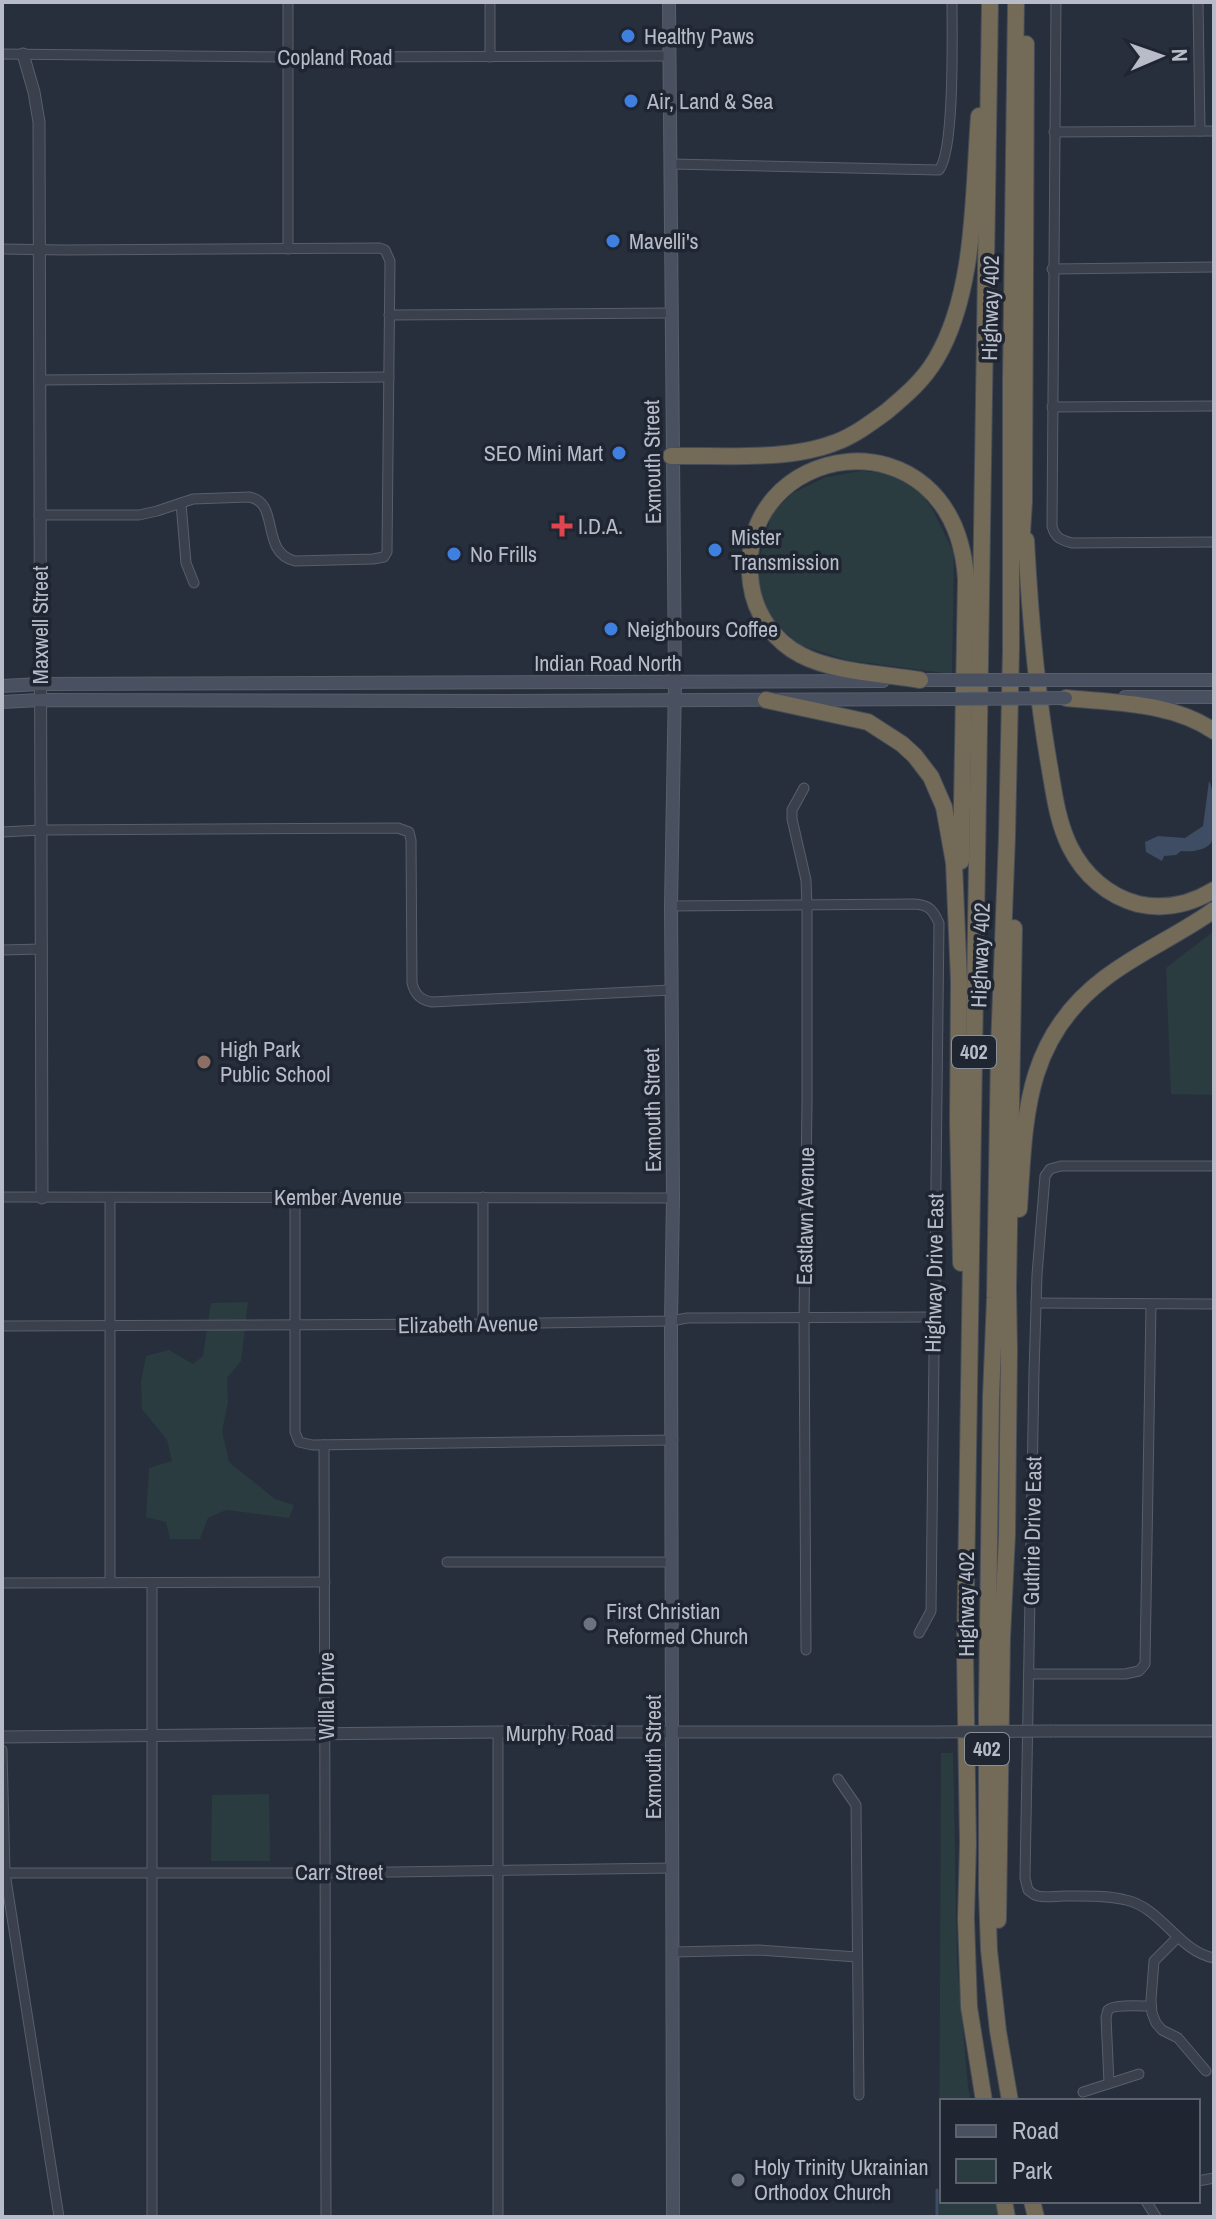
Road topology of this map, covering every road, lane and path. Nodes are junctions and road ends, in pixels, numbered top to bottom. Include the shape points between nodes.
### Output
1 (288, 2) edge
2 (490, 2) edge
3 (669, 2) edge
4 (952, 2) edge
5 (982, 2) edge
6 (990, 2) edge
7 (1007, 2) edge
8 (1016, 2) edge
9 (1026, 2) edge
10 (1056, 2) edge
11 (1198, 2) edge
12 (2, 54) edge
13 (23, 54) junction
14 (669, 56) junction
15 (288, 57) junction
16 (490, 57) junction
17 (1200, 131) junction
18 (1214, 131) edge
19 (1054, 132) junction
20 (671, 164) junction
21 (2, 249) edge
22 (41, 249) junction
23 (288, 249) junction
24 (1214, 267) edge
25 (1052, 269) junction
26 (670, 313) junction
27 (389, 315) junction
28 (389, 377) junction
29 (40, 380) junction
30 (1214, 406) edge
31 (1052, 407) junction
32 (671, 456) junction
33 (1024, 502) junction
34 (181, 503) junction
35 (39, 515) junction
36 (1214, 542) edge
37 (194, 583) dead end
38 (920, 680) junction
39 (1214, 680) edge
40 (675, 683) junction
41 (40, 684) junction
42 (2, 686) edge
43 (1214, 697) edge
44 (1066, 698) junction
45 (40, 700) junction
46 (766, 700) junction
47 (674, 701) junction
48 (2, 702) edge
49 (1214, 731) edge
50 (804, 788) dead end
51 (41, 830) junction
52 (2, 832) edge
53 (1214, 890) edge
54 (671, 906) junction
55 (807, 906) junction
56 (1214, 910) edge
57 (42, 949) junction
58 (2, 950) edge
59 (959, 981) junction
60 (671, 990) junction
61 (1214, 1166) edge
62 (2, 1197) edge
63 (295, 1197) junction
64 (483, 1197) junction
65 (42, 1198) junction
66 (110, 1198) junction
67 (673, 1198) junction
68 (1036, 1303) junction
69 (1151, 1304) junction
70 (1214, 1304) edge
71 (933, 1317) junction
72 (804, 1319) junction
73 (671, 1321) junction
74 (483, 1324) junction
75 (109, 1325) junction
76 (295, 1325) junction
77 (2, 1326) edge
78 (1009, 1350) junction
79 (991, 1396) junction
80 (673, 1440) junction
81 (324, 1445) junction
82 (447, 1562) dead end
83 (672, 1562) junction
84 (110, 1582) junction
85 (325, 1582) junction
86 (2, 1583) edge
87 (152, 1583) junction
88 (919, 1633) dead end
89 (806, 1650) dead end
90 (965, 1654) junction
91 (1029, 1674) junction
92 (1214, 1731) edge
93 (498, 1732) junction
94 (673, 1733) junction
95 (326, 1734) junction
96 (152, 1736) junction
97 (2, 1737) edge
98 (2, 1750) edge
99 (838, 1779) dead end
100 (673, 1868) junction
101 (499, 1871) junction
102 (5, 1873) junction
103 (151, 1873) junction
104 (325, 1873) junction
105 (1178, 1937) junction
106 (673, 1952) junction
107 (857, 1957) junction
108 (1214, 1958) edge
109 (1151, 2006) junction
110 (1206, 2071) dead end
111 (1139, 2074) dead end
112 (1109, 2083) junction
113 (1083, 2092) dead end
114 (859, 2095) dead end
115 (984, 2099) edge
116 (1012, 2099) edge
117 (1012, 2099) edge
118 (59, 2217) edge
119 (152, 2217) edge
120 (326, 2217) edge
121 (498, 2217) edge
122 (673, 2217) edge

1 - 15 street
2 - 16 street
3 - 14 main road, Exmouth Street
4 - 20 street via 950,116 939,170
5 - 32 highway via 969,242 959,300 936,358 912,391 875,421 835,443 788,454
6 - 90 highway, Highway 402 / 402
7 - 79 highway via 1002,650 988,1297
8 - 79 highway, Highway 402 / 402 via 1011,664
9 - 33 highway
10 - 19 street
11 - 17 street
12 - 13 street, Copland Road
13 - 15 street, Copland Road
13 - 22 street, Maxwell Street via 39,122
14 - 16 street, Copland Road
14 - 20 main road, Exmouth Street
15 - 16 street, Copland Road
15 - 23 street
17 - 18 street
17 - 19 street
19 - 25 street
20 - 26 main road, Exmouth Street
21 - 22 street
22 - 23 street
22 - 29 street, Maxwell Street
23 - 27 street via 385,250 390,261
24 - 25 street
25 - 31 street
26 - 27 street
26 - 32 main road, Exmouth Street
27 - 28 street
28 - 29 street
28 - 34 street via 384,557 287,559 277,550 265,508 256,498
29 - 35 street, Maxwell Street
30 - 31 street
31 - 36 street via 1052,526 1059,539
32 - 40 main road, Exmouth Street
33 - 53 highway via 1045,739 1070,848 1097,882 1134,903 1177,905
33 - 78 highway
34 - 35 street via 139,515
34 - 37 street via 186,563
35 - 41 street, Maxwell Street
38 - 39 main road, Indian Road North, bridge
38 - 40 main road, Indian Road North
38 - 59 highway via 811,660 778,638 761,615 749,573 754,537 775,498 811,470 855,460 905,472 936,496 960,540 966,579
40 - 41 main road, Indian Road North
40 - 47 main road, Exmouth Street
41 - 42 main road, Indian Road North
41 - 45 street, Maxwell Street
43 - 44 main road, Indian Road North
44 - 46 main road, Indian Road North, bridge
44 - 49 highway via 1151,707 1189,717
45 - 47 main road, Indian Road North
45 - 48 main road, Indian Road North
45 - 51 street, Maxwell Street
46 - 47 main road, Indian Road North
46 - 59 highway via 868,722 923,765 938,790 949,830
47 - 54 main road, Exmouth Street
50 - 55 street, Eastlawn Avenue via 792,819
51 - 52 street
51 - 57 street, Maxwell Street
51 - 60 street via 406,830 412,983 424,1000
54 - 55 street
54 - 60 main road, Exmouth Street
55 - 71 street, Highway Drive East via 926,905 939,923
55 - 72 street, Eastlawn Avenue
56 - 78 highway via 1089,991 1059,1025 1040,1058 1024,1141
57 - 58 street
57 - 65 street, Maxwell Street
59 - 90 highway via 959,1506
60 - 67 main road, Exmouth Street
61 - 68 street, Guthrie Drive East via 1050,1169 1044,1183
62 - 65 street, Kember Avenue
63 - 64 street, Kember Avenue
63 - 66 street, Kember Avenue
63 - 76 street
64 - 67 street, Kember Avenue
64 - 74 street
65 - 66 street, Kember Avenue
66 - 75 street
67 - 73 main road, Exmouth Street
68 - 69 street
68 - 91 street, Guthrie Drive East
69 - 70 street
69 - 91 street via 1145,1664 1125,1674
71 - 72 street, Elizabeth Avenue
71 - 88 street, Highway Drive East via 931,1611
72 - 73 street, Elizabeth Avenue
72 - 89 street, Eastlawn Avenue
73 - 74 street, Elizabeth Avenue
73 - 80 main road, Exmouth Street
74 - 76 street, Elizabeth Avenue
75 - 76 street, Elizabeth Avenue
75 - 77 street, Elizabeth Avenue
75 - 84 street
76 - 81 street via 296,1438
78 - 117 highway via 998,1916
79 - 116 highway, Highway 402 / 402 via 987,1892 993,1991
80 - 81 street
80 - 83 main road, Exmouth Street
81 - 85 street, Willa Drive
82 - 83 street
83 - 94 main road, Exmouth Street
84 - 86 street
84 - 87 street
85 - 87 street
85 - 95 street, Willa Drive
87 - 96 street
90 - 115 highway, Highway 402 / 402 via 969,2007
91 - 105 street, Guthrie Drive East via 1026,1885 1038,1896 1128,1900 1150,1911
92 - 94 street, Murphy Road, bridge
93 - 94 street, Murphy Road
93 - 95 street, Murphy Road
93 - 101 street
94 - 100 main road, Exmouth Street
95 - 96 street, Murphy Road
95 - 104 street, Willa Drive
96 - 97 street, Murphy Road
96 - 103 street
98 - 102 street
99 - 107 street via 856,1805
100 - 101 street, Carr Street
100 - 106 main road, Exmouth Street
101 - 104 street, Carr Street
101 - 121 street
102 - 103 street, Carr Street
102 - 118 street
103 - 104 street, Carr Street
103 - 119 street
104 - 120 street, Willa Drive
105 - 108 street
105 - 109 street via 1154,1961
106 - 107 street via 759,1950
106 - 122 main road, Exmouth Street
107 - 114 street
109 - 110 street via 1156,2023 1178,2038
109 - 112 street via 1108,2010
111 - 112 street
112 - 113 street

